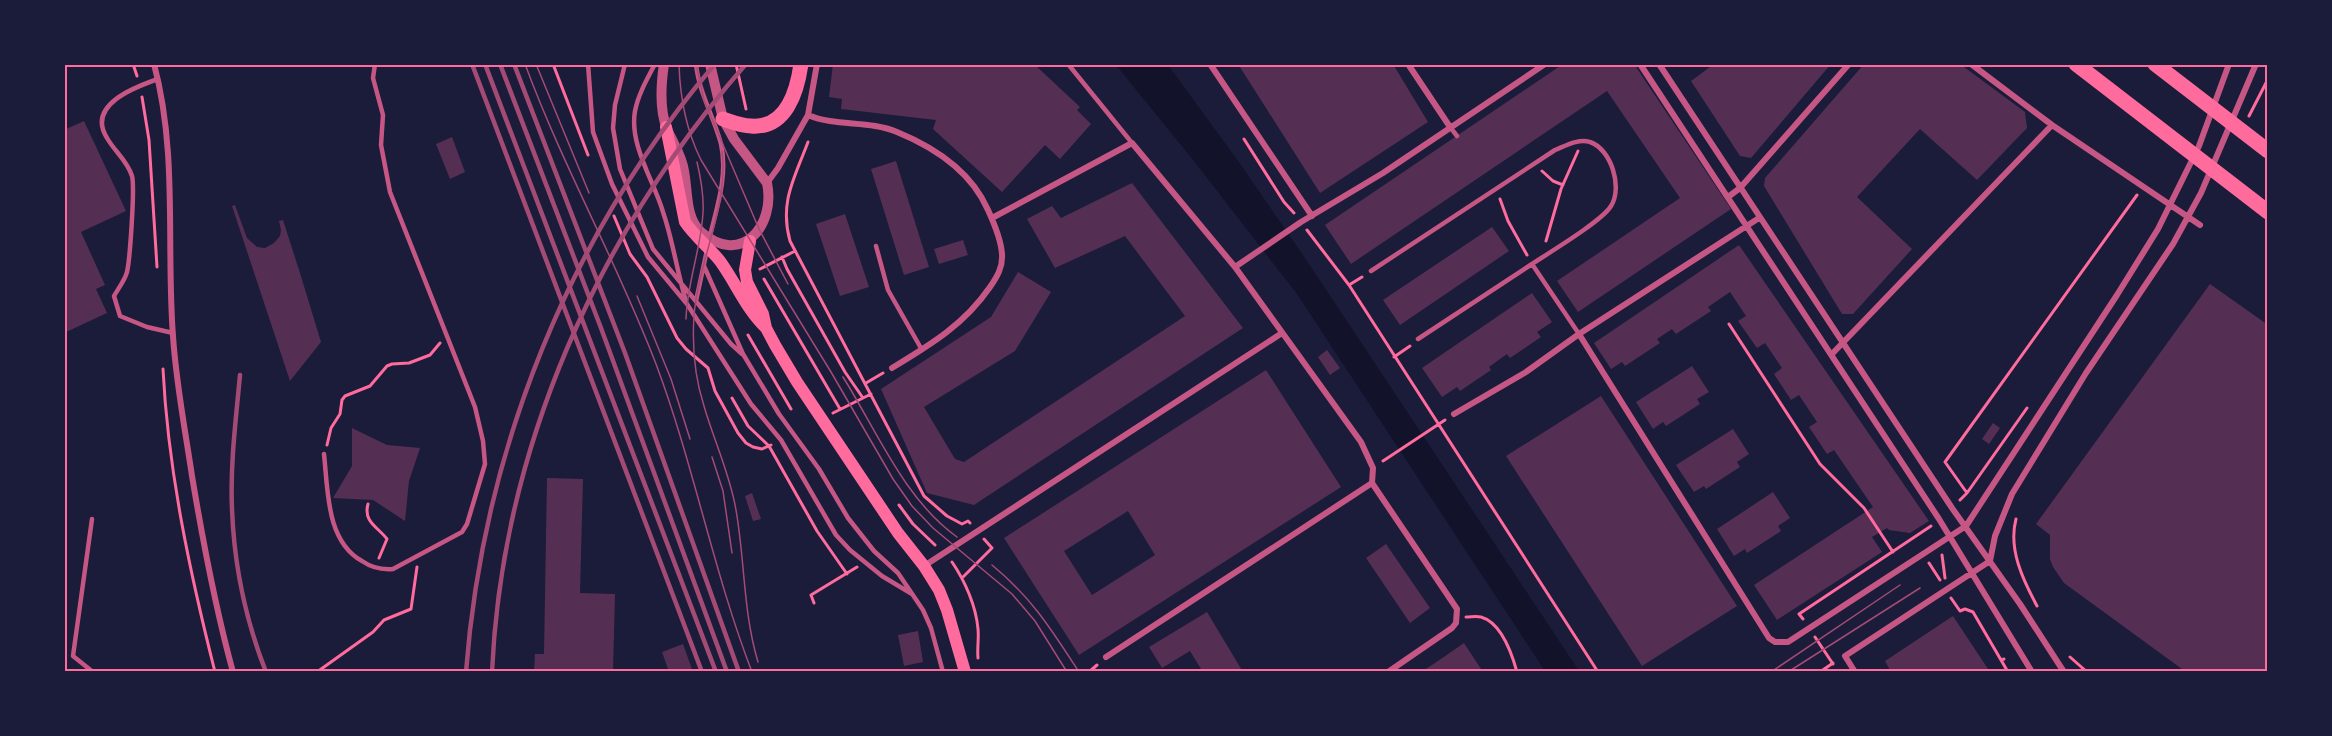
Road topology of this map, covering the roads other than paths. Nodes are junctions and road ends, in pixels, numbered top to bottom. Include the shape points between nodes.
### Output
1 (154, 64) edge
2 (375, 64) edge
3 (588, 64) edge
4 (625, 64) edge
5 (655, 64) edge
6 (664, 64) edge
7 (696, 64) edge
8 (710, 64) edge
9 (801, 64) edge
10 (817, 64) edge
11 (1068, 64) edge
12 (1210, 64) edge
13 (1408, 64) edge
14 (1545, 64) edge
15 (1640, 64) edge
16 (1659, 64) edge
17 (1849, 64) edge
18 (1971, 64) edge
19 (2076, 64) edge
20 (2155, 64) edge
21 (2229, 64) edge
22 (2256, 64) edge
23 (158, 80) junction
24 (808, 115) junction
25 (723, 119) junction
26 (2052, 125) junction
27 (666, 127) joint
28 (1450, 127) junction
29 (1456, 136) dead end
30 (1132, 143) junction
31 (2268, 151) edge
32 (767, 183) junction
33 (1740, 188) junction
34 (1728, 197) junction
35 (2268, 212) edge
36 (1312, 216) junction
37 (992, 218) junction
38 (1759, 218) junction
39 (2200, 225) dead end
40 (1747, 226) junction
41 (750, 241) junction
42 (709, 243) junction
43 (876, 246) dead end
44 (1532, 264) junction
45 (704, 266) junction
46 (1234, 267) junction
47 (1371, 271) dead end
48 (680, 279) junction
49 (696, 301) junction
50 (687, 304) junction
51 (766, 328) junction
52 (173, 333) junction
53 (1282, 333) junction
54 (1579, 334) junction
55 (1418, 339) dead end
56 (1843, 344) junction
57 (922, 350) junction
58 (742, 354) junction
59 (1832, 354) junction
60 (892, 368) road end
61 (1454, 414) dead end
62 (324, 454) road end
63 (1372, 483) junction
64 (92, 519) dead end
65 (1966, 526) junction
66 (1949, 537) junction
67 (1990, 561) junction
68 (924, 566) junction
69 (1971, 575) junction
70 (912, 594) junction
71 (1106, 657) dead end
72 (93, 672) edge
73 (233, 672) edge
74 (943, 672) edge
75 (964, 672) edge
76 (1388, 672) edge
77 (1855, 672) edge
78 (2032, 672) edge
79 (2064, 672) edge

1 - 23 street
2 - 62 lane via 373,78 383,116 381,145 390,192 475,407 484,464 473,508 462,532 393,569 383,570 355,557 337,533 330,509
3 - 50 lane via 593,132 612,184 648,257
4 - 48 lane via 613,128 620,169 653,249
5 - 48 lane via 639,99 635,124
6 - 27 street
7 - 42 lane via 700,90 723,154 723,174
8 - 25 street
9 - 25 highway via 796,92 782,115 759,126
10 - 24 street
11 - 30 lane
12 - 36 street
13 - 28 street
14 - 28 street
15 - 34 street
16 - 33 street
17 - 33 street
18 - 26 street
19 - 35 highway
20 - 31 highway
21 - 65 street via 2183,182 2158,229
22 - 67 street via 2201,193 2133,307 2086,373 2012,494 1995,536
23 - 52 street via 167,131
23 - 52 lane via 109,104 102,121 106,137 127,163 132,179 126,273 114,296 120,316
24 - 32 street
24 - 37 street via 876,125 914,140 960,169 975,186
25 - 32 street
26 - 39 street
26 - 56 street
27 - 42 main road via 685,222
28 - 29 lane
28 - 36 street
30 - 37 street
30 - 46 street
32 - 41 street via 768,212
33 - 34 street
33 - 38 street
34 - 40 street
36 - 46 street
37 - 57 street via 1002,253 996,278 967,317
38 - 40 street
38 - 56 street
40 - 54 street
40 - 59 street
41 - 42 street via 731,245
41 - 51 main road via 747,282
42 - 45 lane
42 - 51 main road via 754,317
43 - 57 lane via 888,290
44 - 47 lane via 1610,209 1614,201 1614,169 1599,147 1590,142 1555,150
44 - 54 lane
44 - 55 lane
45 - 49 lane
45 - 58 lane
46 - 53 street
48 - 49 lane
48 - 50 lane
49 - 58 lane
50 - 70 lane via 751,404 781,440 836,535 882,576
51 - 68 main road via 797,382
52 - 73 street via 177,384 204,543
53 - 63 street via 1361,442 1373,468
53 - 68 street
54 - 61 street via 1526,372
54 - 66 street via 1775,642 1788,642
56 - 59 street
56 - 65 street
57 - 60 street
58 - 70 lane via 848,518
59 - 66 street
63 - 71 street
63 - 76 street via 1450,598 1458,618 1452,628
64 - 72 lane via 73,656
65 - 66 street
65 - 67 street
66 - 69 street
67 - 69 street
67 - 79 street
68 - 75 main road via 947,610
69 - 77 street via 1845,656
69 - 78 street
70 - 74 lane via 931,628

